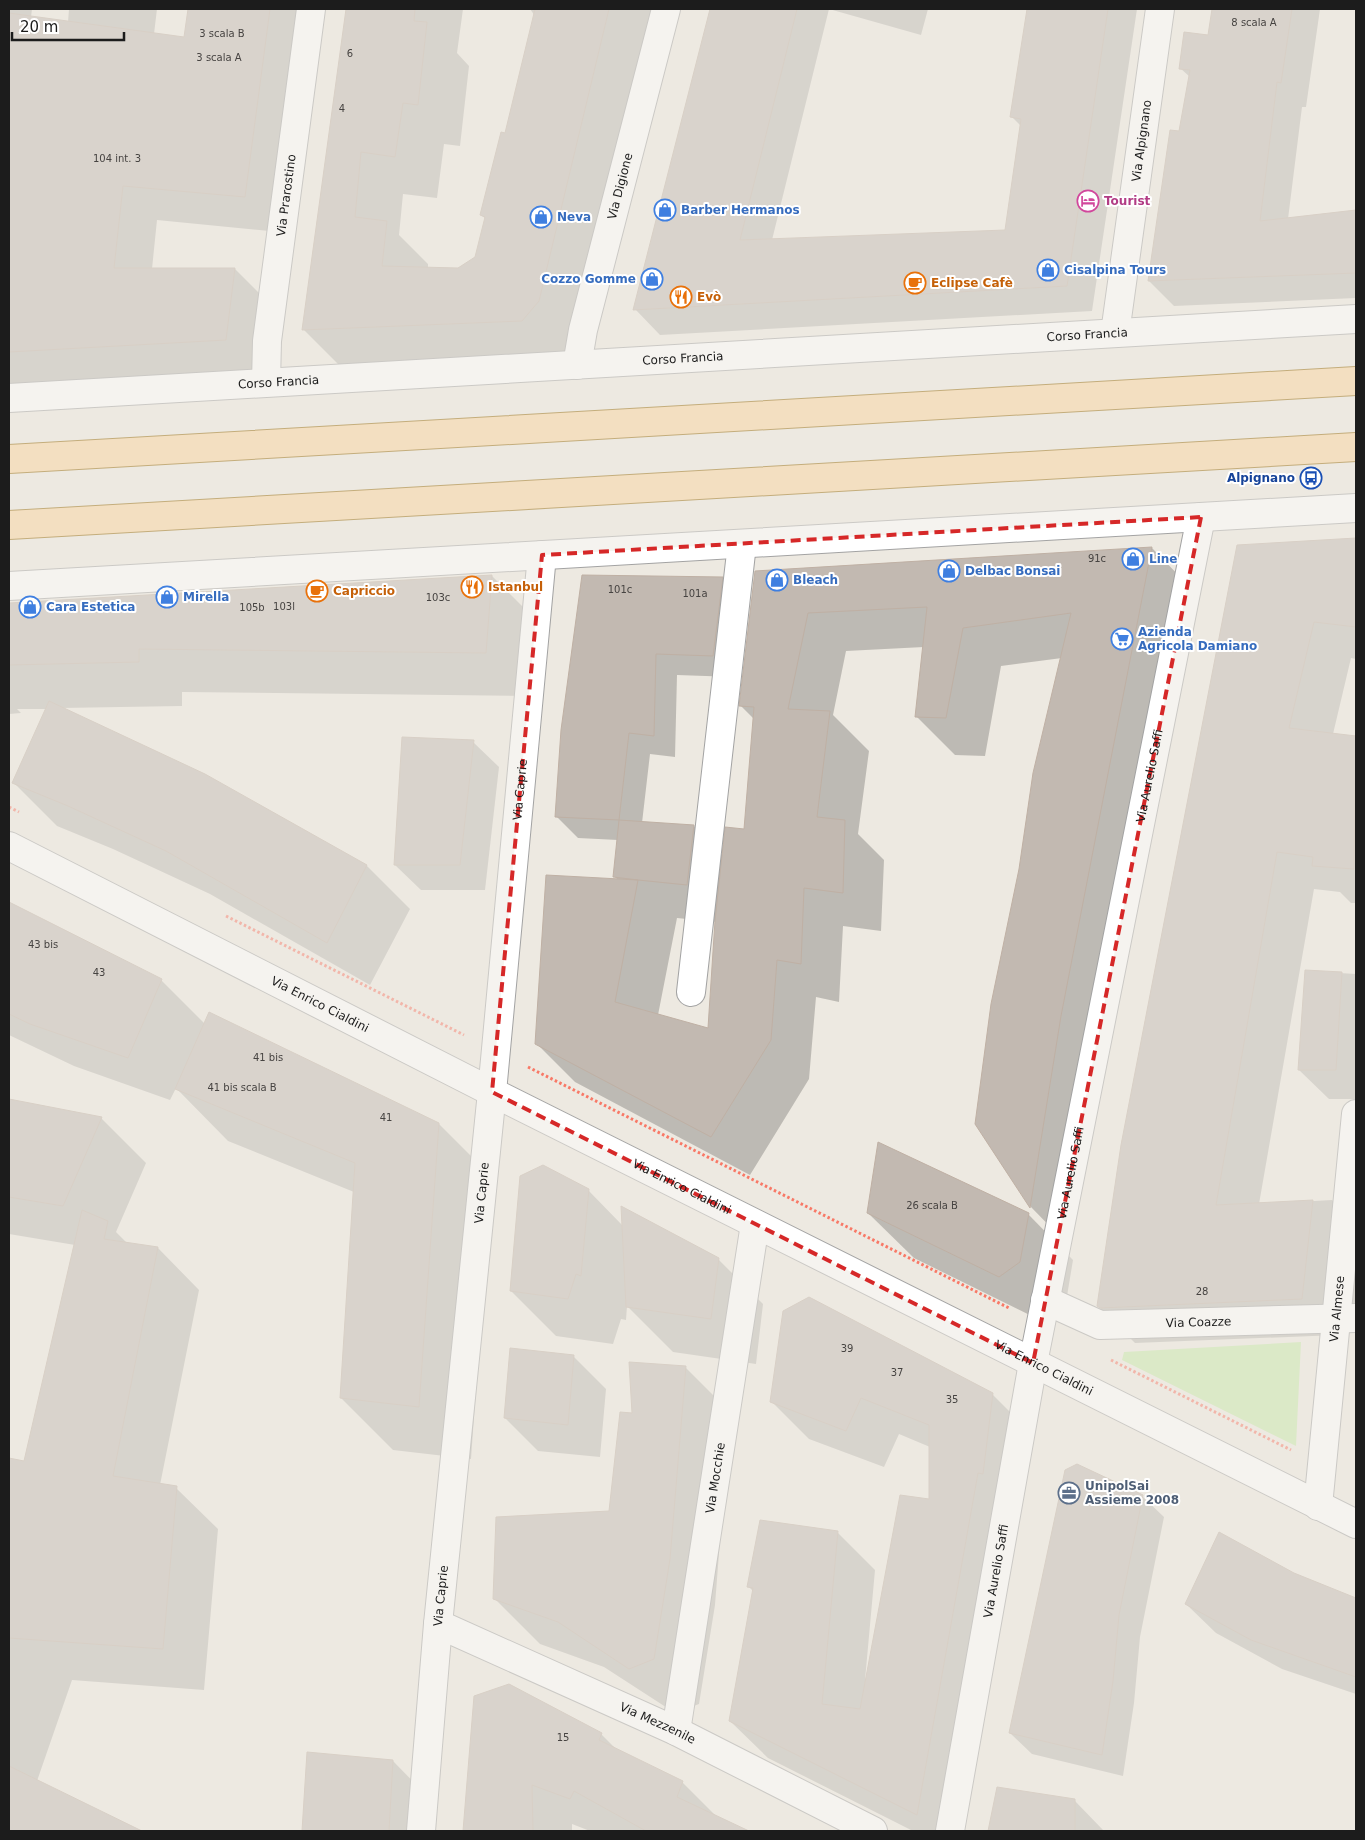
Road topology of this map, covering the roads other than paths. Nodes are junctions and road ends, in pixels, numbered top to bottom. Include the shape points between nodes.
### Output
1 (311, 9) edge
2 (666, 9) edge
3 (1160, 9) edge
4 (1356, 319) edge
5 (1115, 333) junction
6 (576, 364) junction
7 (1356, 381) edge
8 (266, 382) junction
9 (9, 398) edge
10 (1356, 447) edge
11 (9, 458) edge
12 (1356, 508) edge
13 (1201, 517) junction
14 (9, 524) edge
15 (742, 544) junction
16 (542, 555) junction
17 (9, 586) edge
18 (9, 846) edge
19 (691, 992) dead end
20 (492, 1092) junction
21 (1356, 1114) edge
22 (755, 1224) junction
23 (1043, 1312) junction
24 (1346, 1319) edge
25 (1033, 1364) junction
26 (1318, 1506) junction
27 (1356, 1524) edge
28 (438, 1624) junction
29 (676, 1730) junction
30 (421, 1831) edge
31 (873, 1831) edge
32 (950, 1831) edge

1 - 8 street, Via Prarostino via 267,341
2 - 6 street, Via Digione
3 - 5 street, Via Alpignano
4 - 5 street, Corso Francia
5 - 6 street, Corso Francia
6 - 8 street, Corso Francia
7 - 11 main road
8 - 9 street, Corso Francia
10 - 14 main road
12 - 13 street
13 - 15 street
13 - 23 street, Via Aurelio Saffi
15 - 16 street
15 - 19 street
16 - 17 street
16 - 20 street, Via Caprie
18 - 20 street, Via Enrico Cialdini
20 - 22 street, Via Enrico Cialdini
20 - 28 street, Via Caprie
21 - 24 street, Via Almese
22 - 25 street, Via Enrico Cialdini
22 - 29 street, Via Mocchie
23 - 24 street, Via Coazze via 1100,1325
23 - 25 street, Via Aurelio Saffi
24 - 26 street, Via Almese
25 - 26 street, Via Enrico Cialdini
25 - 32 street, Via Aurelio Saffi
26 - 27 street, Via Enrico Cialdini
28 - 29 street, Via Mezzenile
28 - 30 street, Via Caprie
29 - 31 street, Via Mezzenile

